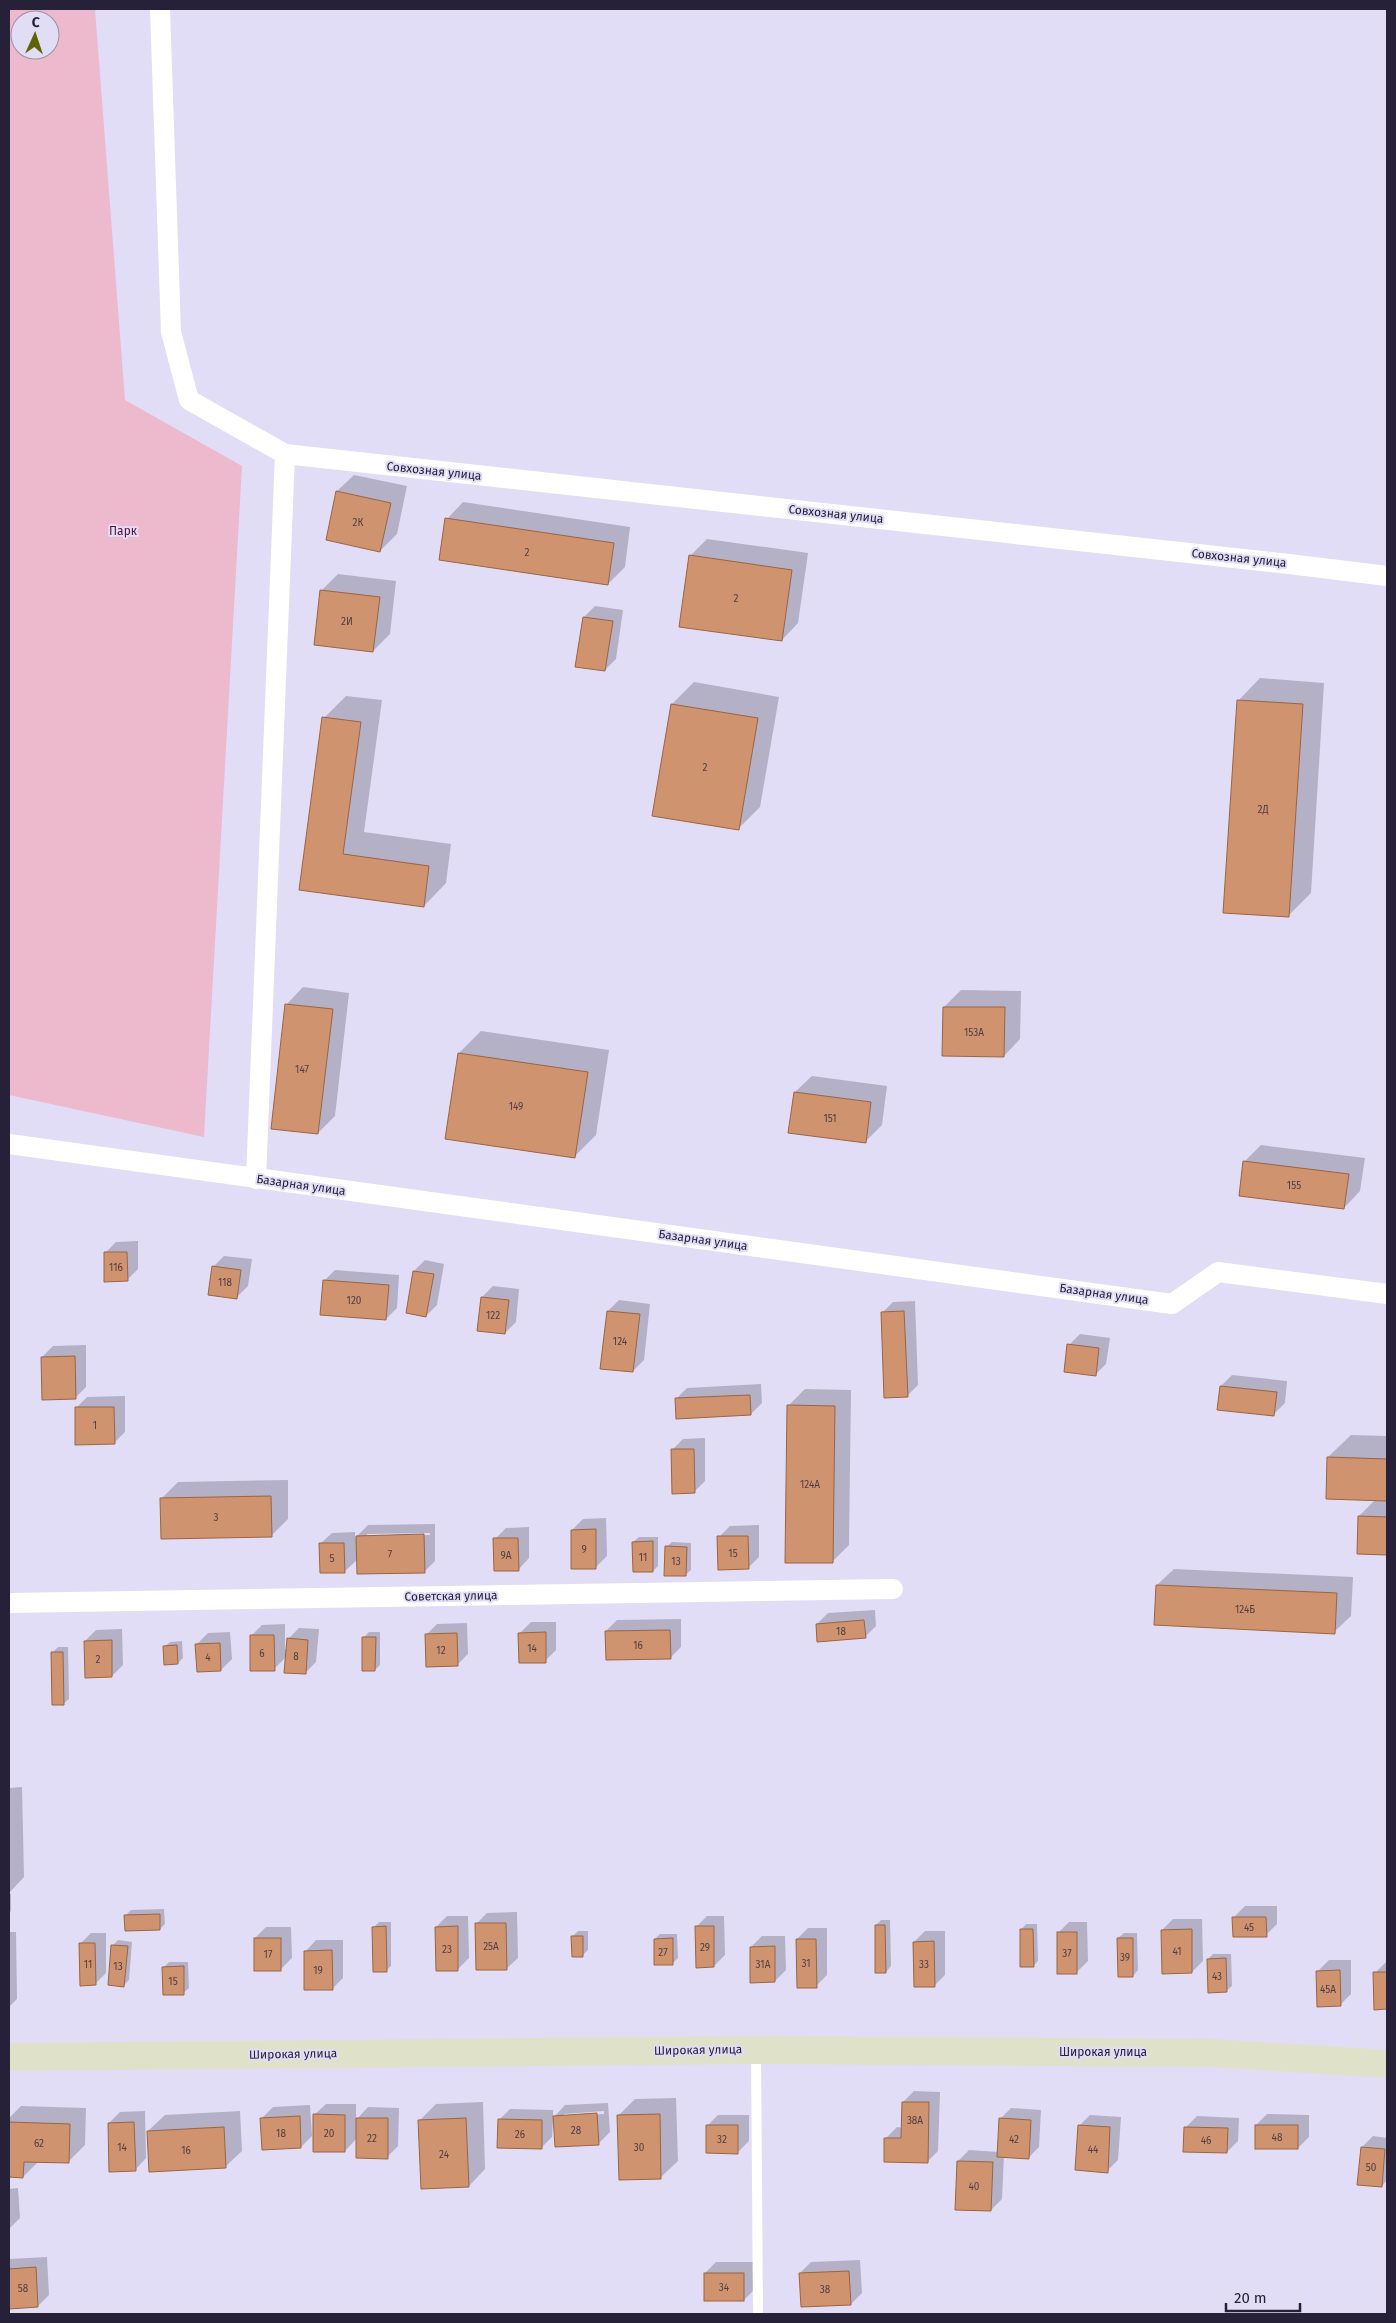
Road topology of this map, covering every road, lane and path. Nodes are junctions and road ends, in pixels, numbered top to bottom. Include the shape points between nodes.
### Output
1 (160, 9) edge
2 (285, 454) junction
3 (1387, 576) edge
4 (9, 1144) edge
5 (256, 1179) junction
6 (1387, 1294) edge
7 (893, 1589) dead end
8 (9, 1603) edge
9 (756, 2050) junction
10 (9, 2057) edge
11 (1387, 2064) edge
12 (758, 2314) edge

1 - 2 street via 171,332 189,400
2 - 3 street, Совхозная улица
2 - 5 street
4 - 5 street, Базарная улица
5 - 6 street, Базарная улица via 1172,1304 1218,1272
7 - 8 street, Советская улица
9 - 10 street, Широкая улица
9 - 11 street, Широкая улица via 1212,2053
9 - 12 lane

